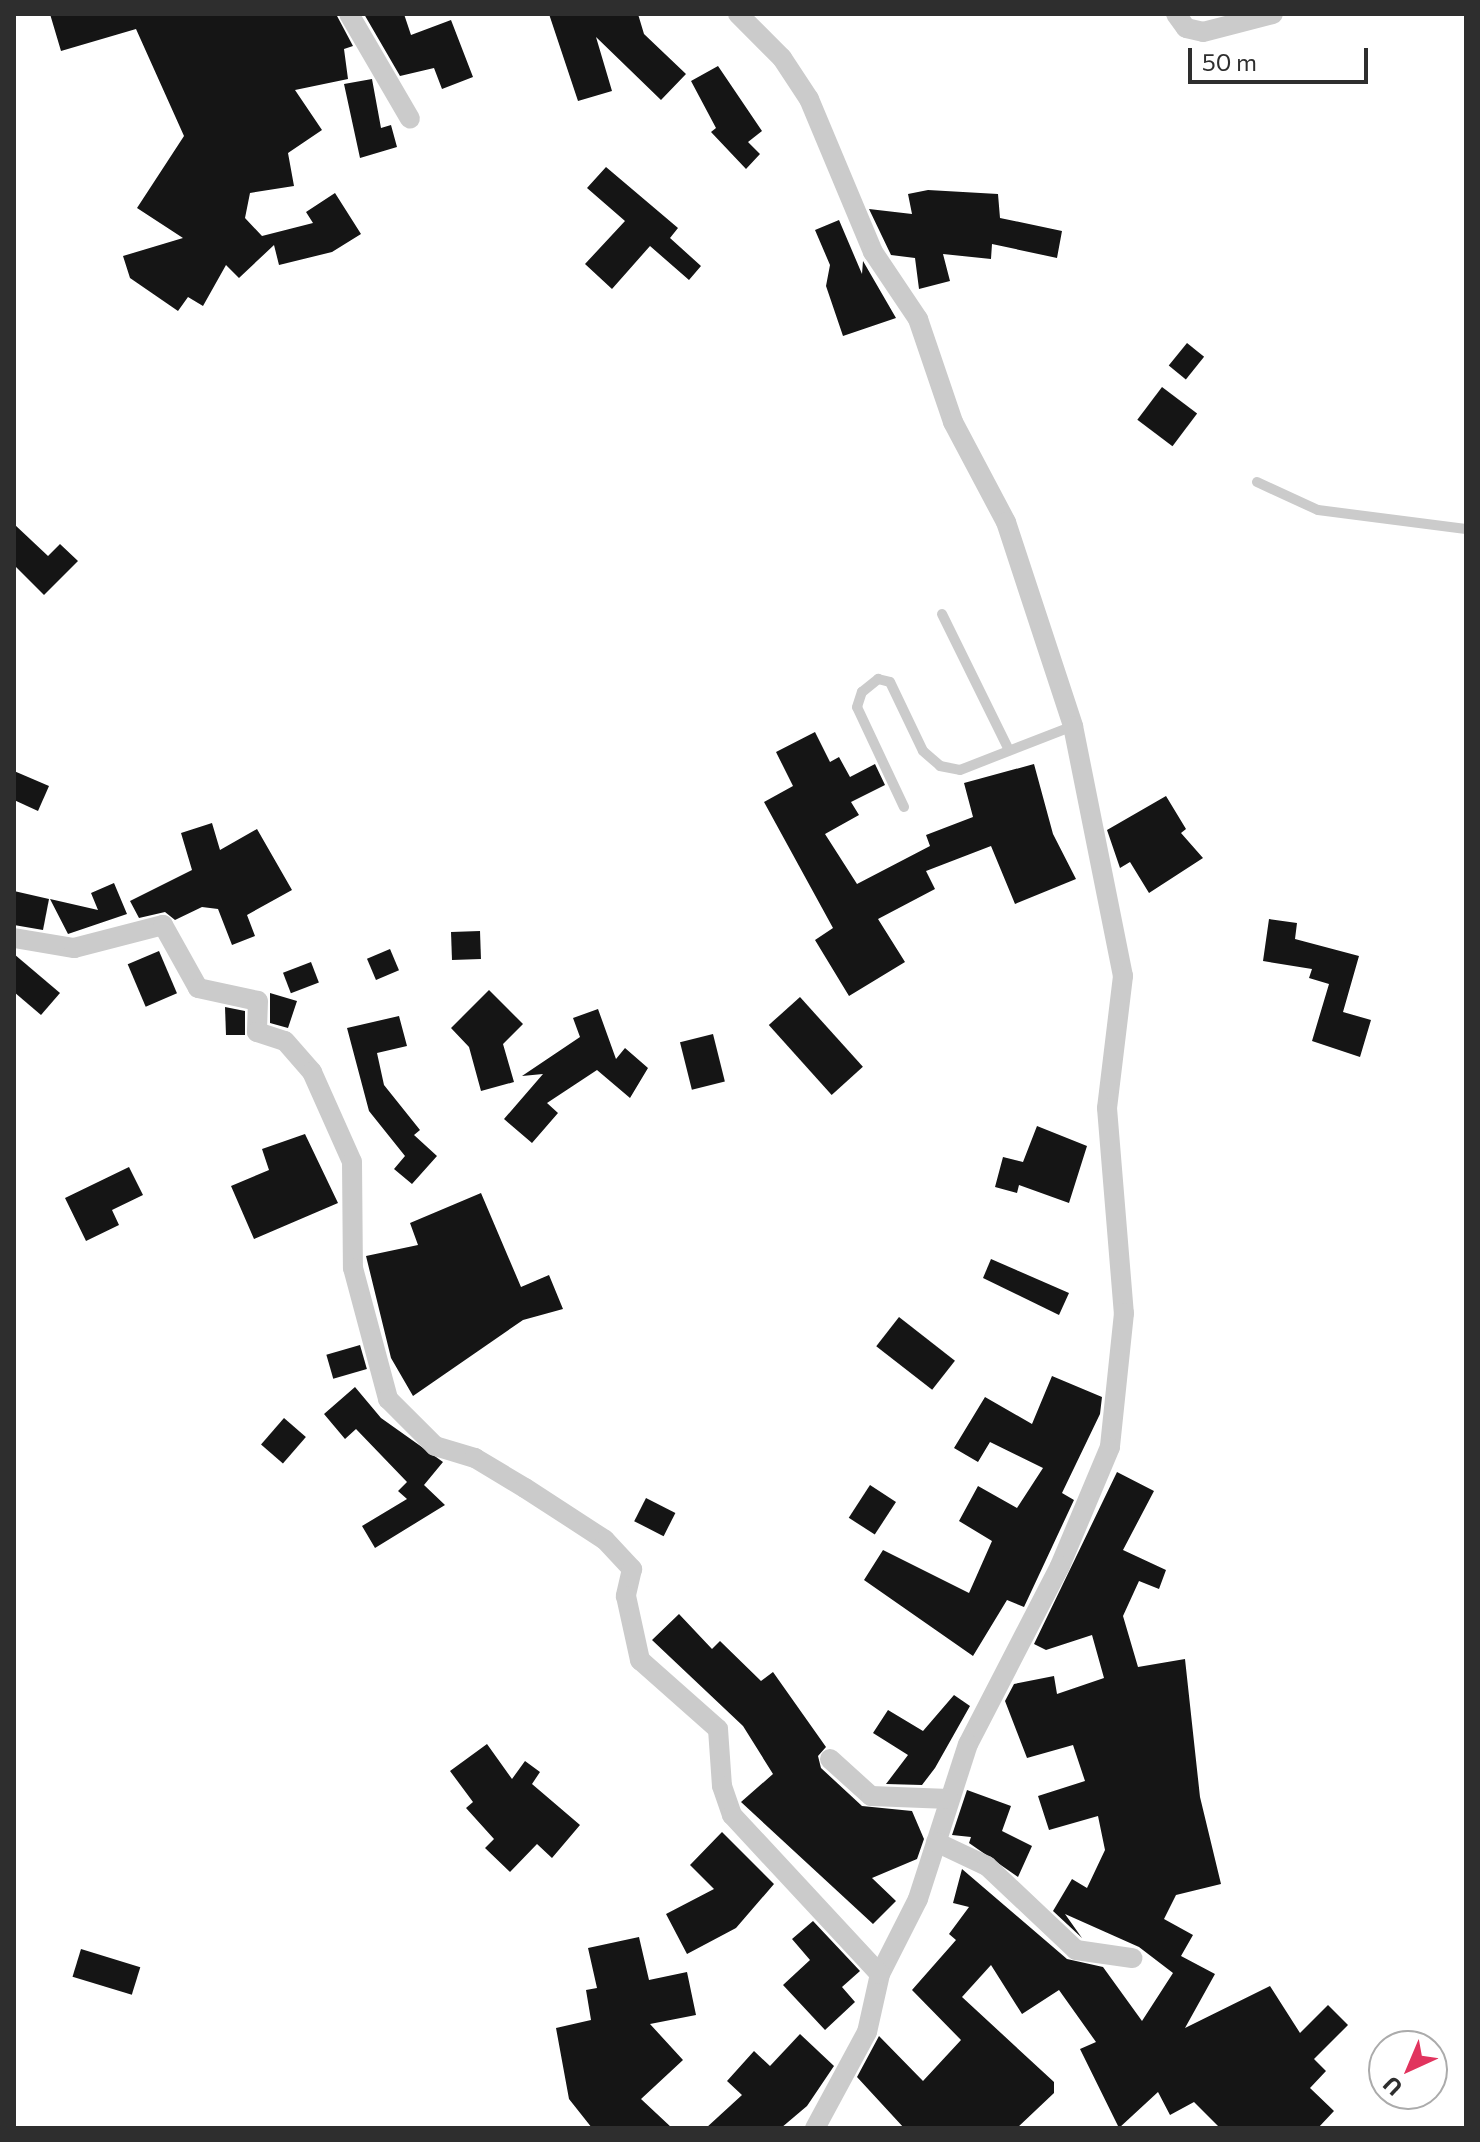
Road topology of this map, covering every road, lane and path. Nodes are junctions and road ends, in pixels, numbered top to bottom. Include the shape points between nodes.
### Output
1 (349, 14) edge
2 (738, 14) edge
3 (1176, 14) edge
4 (1273, 14) edge
5 (410, 119) dead end
6 (1257, 482) dead end
7 (1466, 529) edge
8 (942, 614) dead end
9 (1073, 726) junction
10 (1009, 750) junction
11 (904, 807) dead end
12 (14, 938) edge
13 (830, 1759) dead end
14 (949, 1799) junction
15 (936, 1842) junction
16 (1132, 1958) dead end
17 (880, 1974) junction
18 (815, 2128) edge

1 - 5 street
2 - 9 street via 782,58 809,99 873,252 918,319 953,422 1013,540
3 - 4 street via 1186,28 1203,32
6 - 7 lane via 1318,510
8 - 10 lane
9 - 10 lane
9 - 14 street via 1122,955 1107,1108 1124,1313 1117,1412 1060,1566 987,1704
10 - 11 lane via 960,770 940,766 923,751 890,682 878,679 862,692 857,707
12 - 17 street via 74,948 163,925 198,988 258,1001 257,1032 285,1041 312,1072 352,1162 353,1268 388,1399 435,1446 475,1458 525,1488 605,1540 632,1569 626,1596 640,1660 718,1729 722,1786 732,1815
13 - 14 street via 871,1796
14 - 15 street
15 - 16 street via 987,1866 1076,1950
15 - 17 street
17 - 18 street via 867,2032

